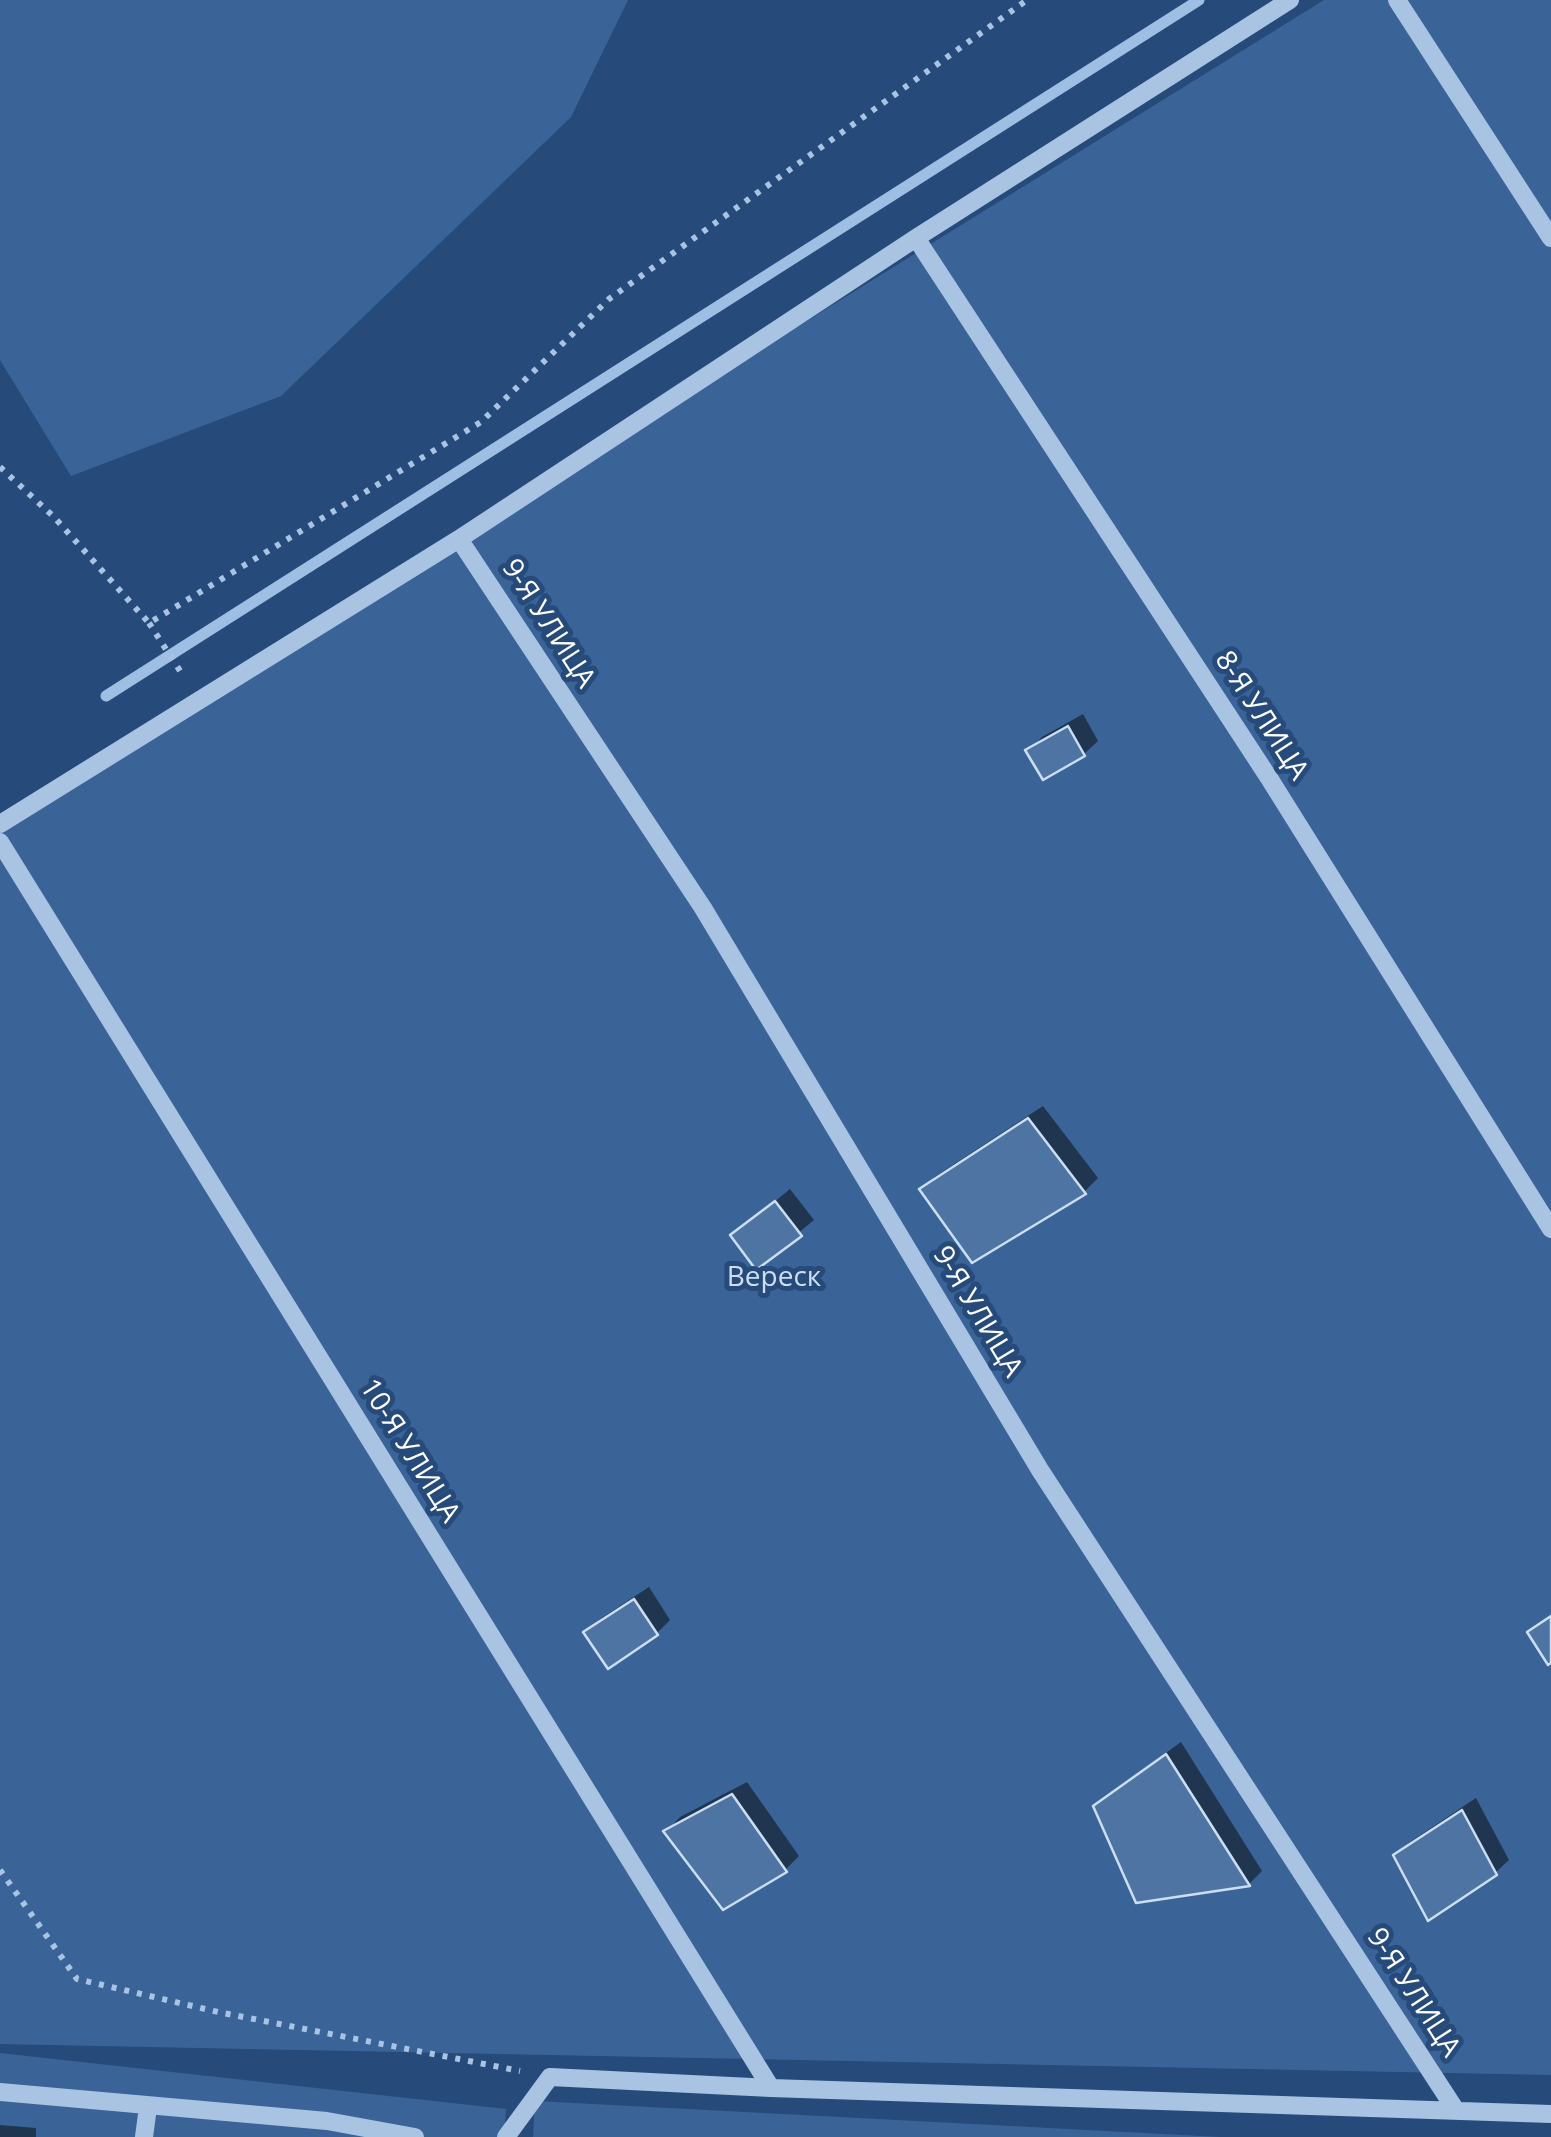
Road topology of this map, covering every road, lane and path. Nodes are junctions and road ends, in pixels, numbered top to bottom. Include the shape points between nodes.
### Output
1 (1027, 0) edge
2 (1290, 0) edge
3 (1397, 0) edge
4 (916, 238) junction
5 (1551, 238) edge
6 (0, 467) edge
7 (458, 538) junction
8 (149, 623) junction
9 (199, 700) junction
10 (0, 824) edge
11 (0, 842) edge
12 (1551, 1229) edge
13 (0, 1870) edge
14 (550, 2077) junction
15 (771, 2088) junction
16 (0, 2092) edge
17 (148, 2106) junction
18 (1456, 2109) junction
19 (1551, 2114) edge
20 (144, 2137) edge
21 (414, 2137) edge
22 (506, 2137) edge

1 - 8 path via 609,299 481,422
2 - 4 street
3 - 5 street
4 - 7 street
4 - 12 street, 8-Я УЛИЦА via 1269,778
6 - 8 path
7 - 9 street
7 - 18 street, 9-Я УЛИЦА via 703,908 1040,1470
8 - 9 path
9 - 10 street
11 - 15 street, 10-Я УЛИЦА
13 - 14 path via 76,1978
14 - 15 street
14 - 22 street
15 - 18 street
16 - 17 street
17 - 20 street
17 - 21 street via 327,2121
18 - 19 street

